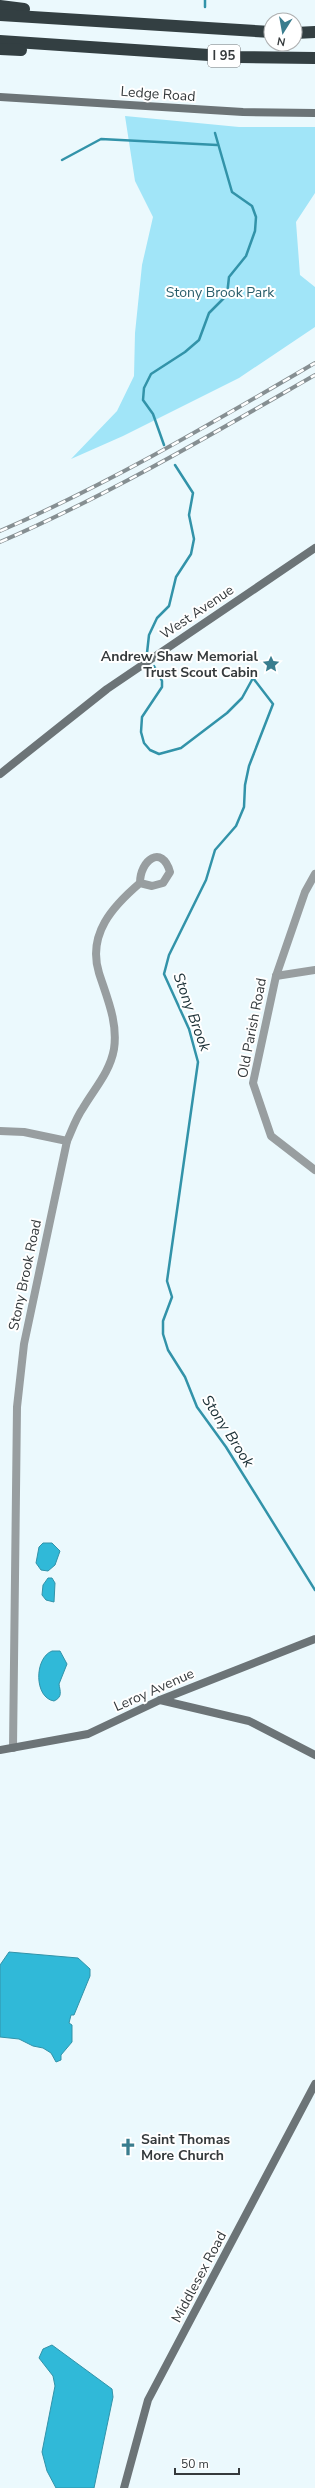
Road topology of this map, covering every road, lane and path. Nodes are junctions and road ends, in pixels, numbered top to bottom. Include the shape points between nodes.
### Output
1 (0, 6) edge
2 (0, 15) edge
3 (130, 24) junction
4 (263, 32) edge
5 (315, 32) edge
6 (303, 33) edge
7 (0, 41) edge
8 (0, 49) edge
9 (148, 51) junction
10 (315, 59) edge
11 (0, 97) edge
12 (315, 113) edge
13 (315, 548) edge
14 (0, 774) edge
15 (315, 874) edge
16 (140, 883) dead end
17 (315, 970) edge
18 (276, 976) junction
19 (0, 1130) edge
20 (67, 1141) junction
21 (315, 1170) edge
22 (315, 1639) edge
23 (160, 1700) junction
24 (13, 1748) junction
25 (0, 1750) edge
26 (315, 1755) edge
27 (315, 2084) edge
28 (124, 2488) edge

1 - 3 highway
2 - 3 highway, I 95
3 - 4 highway, I 95
5 - 6 highway
7 - 9 highway, I 95
8 - 9 highway
9 - 10 highway, I 95
11 - 12 main road, Ledge Road via 244,112
13 - 14 main road, West Avenue via 107,689
15 - 18 street, Old Parish Road via 305,892
16 - 20 street, Stony Brook Road via 108,914 98,936 96,948 99,972 113,1019 114,1050 109,1066 82,1109
17 - 18 street
18 - 21 street, Old Parish Road via 253,1083 270,1136
19 - 20 street
20 - 24 street, Stony Brook Road via 32,1302 17,1407
22 - 23 main road, Leroy Avenue
23 - 24 main road, Leroy Avenue via 88,1734
23 - 26 main road via 249,1721
24 - 25 main road, Leroy Avenue
27 - 28 main road, Middlesex Road via 148,2400

